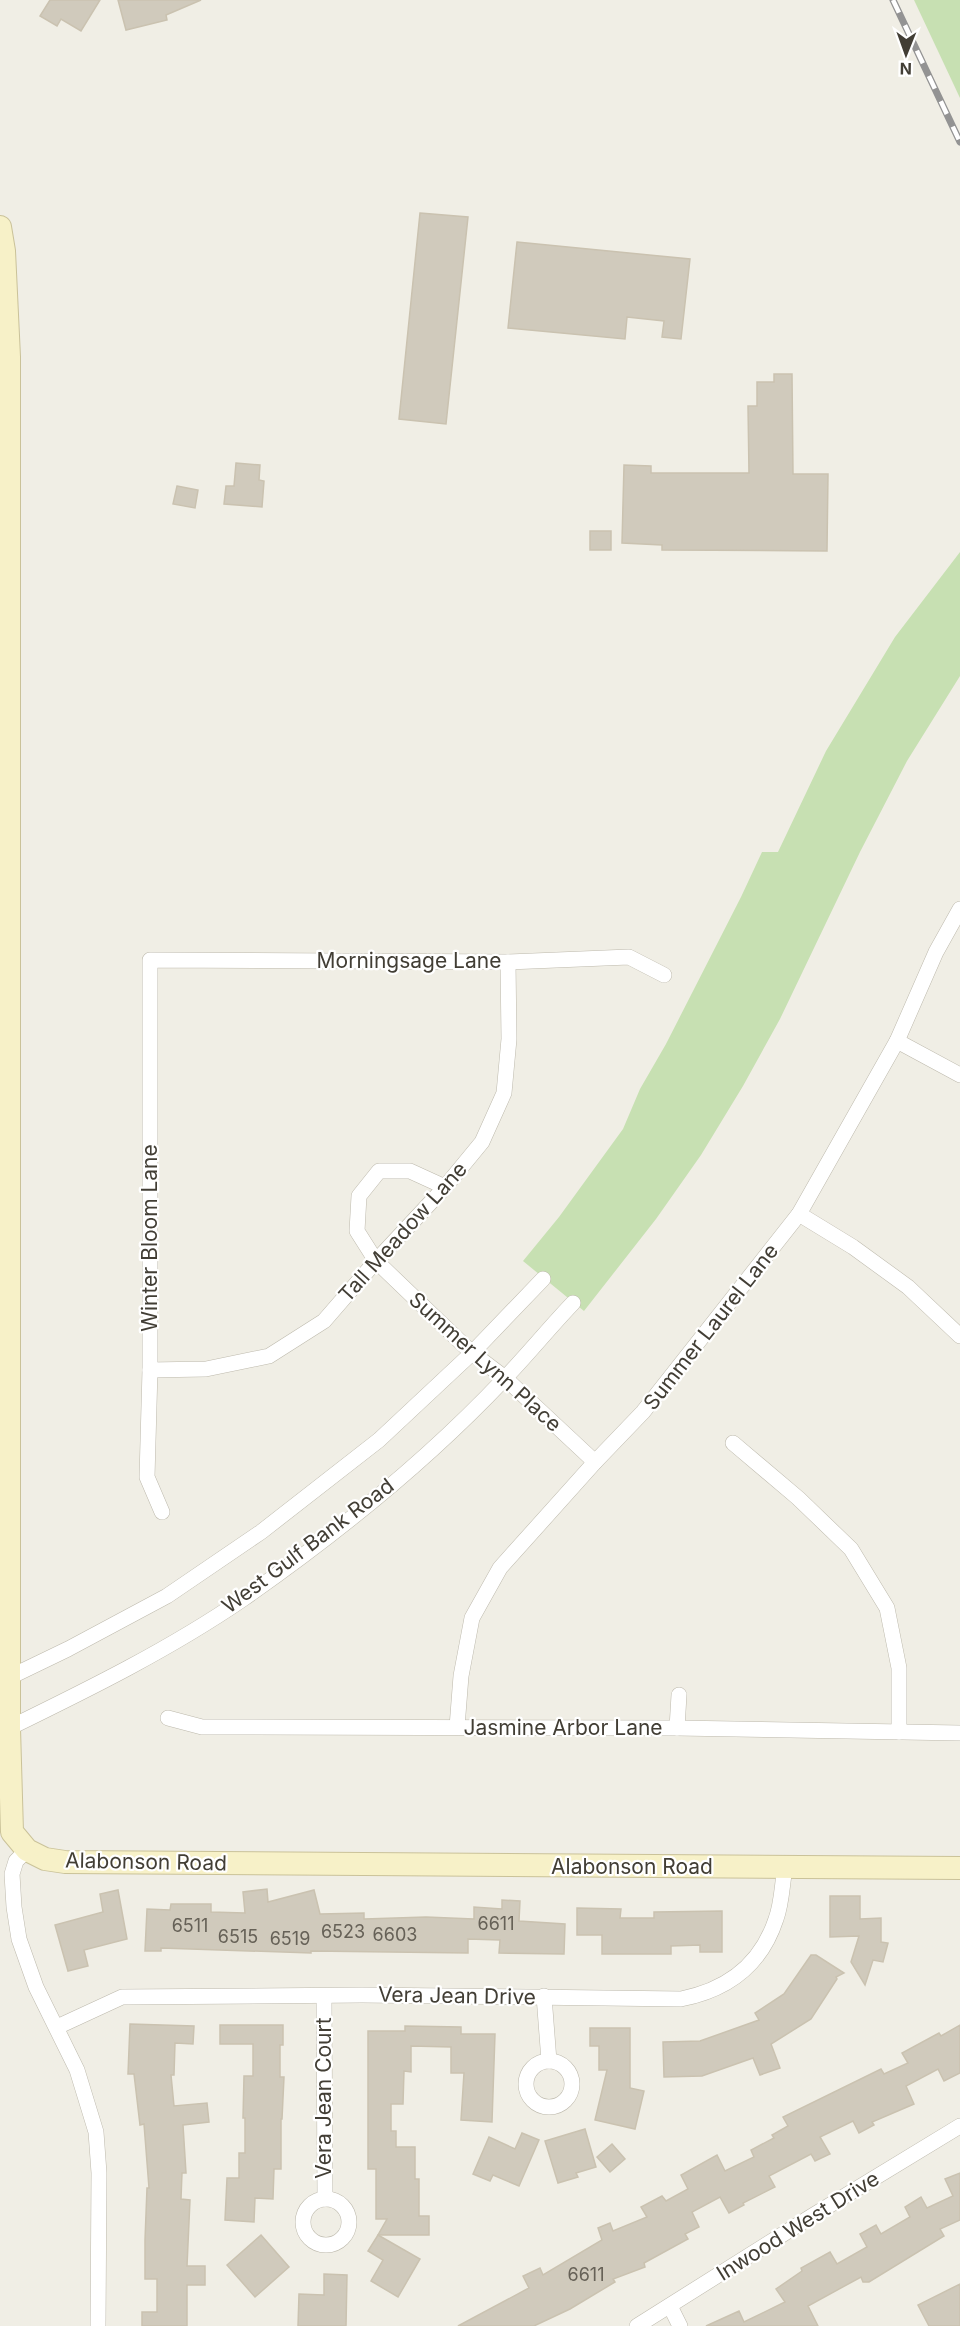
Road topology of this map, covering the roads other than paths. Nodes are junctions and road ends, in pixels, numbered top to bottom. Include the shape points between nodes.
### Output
1 (0, 227) edge
2 (4, 442) edge
3 (960, 909) edge
4 (150, 960) joint
5 (508, 962) junction
6 (664, 975) dead end
7 (897, 1041) junction
8 (960, 1075) edge
9 (5, 1122) edge
10 (445, 1187) junction
11 (799, 1214) junction
12 (376, 1261) junction
13 (543, 1279) dead end
14 (573, 1303) dead end
15 (960, 1336) edge
16 (472, 1353) junction
17 (150, 1370) junction
18 (505, 1378) junction
19 (733, 1443) dead end
20 (595, 1462) junction
21 (162, 1512) dead end
22 (5, 1679) edge
23 (679, 1695) dead end
24 (168, 1718) dead end
25 (457, 1727) junction
26 (677, 1728) junction
27 (5, 1729) edge
28 (899, 1732) junction
29 (960, 1733) edge
30 (27, 1850) junction
31 (785, 1868) junction
32 (960, 1868) edge
33 (544, 1996) junction
34 (324, 1997) junction
35 (57, 2027) junction
36 (549, 2061) dead end
37 (960, 2126) edge
38 (324, 2199) dead end
39 (670, 2306) junction
40 (98, 2326) edge
41 (637, 2326) edge
42 (680, 2326) edge

1 - 2 street via 7,302
2 - 9 street
3 - 7 street, Summer Laurel Lane via 936,952
4 - 5 street, Morningsage Lane
4 - 17 street, Winter Bloom Lane
5 - 6 street, Morningsage Lane via 629,957
5 - 10 street, Tall Meadow Lane via 509,1039 504,1093 482,1142
7 - 8 street
7 - 11 street, Summer Laurel Lane
9 - 22 street
10 - 12 street, Tall Meadow Lane
10 - 12 street, Summer Lynn Place via 410,1171 379,1171 359,1196 357,1231
11 - 15 street via 908,1287
11 - 20 street, Summer Laurel Lane via 644,1412
12 - 16 street, Summer Lynn Place
12 - 17 street, Tall Meadow Lane via 324,1321 269,1356 206,1369
13 - 16 street, West Gulf Bank Road
14 - 18 street, West Gulf Bank Road
16 - 18 street, Summer Lynn Place
16 - 22 street, West Gulf Bank Road via 379,1440 261,1532 167,1596
17 - 21 street, Winter Bloom Lane via 147,1477
18 - 20 street, Summer Lynn Place
18 - 27 street, West Gulf Bank Road via 388,1488 242,1600 159,1651
19 - 28 street via 851,1550 887,1608 899,1668
20 - 25 street, Summer Laurel Lane via 500,1568 472,1618
22 - 27 street
23 - 26 street
24 - 25 street, Jasmine Arbor Lane via 202,1727
25 - 26 street, Jasmine Arbor Lane
26 - 28 street, Jasmine Arbor Lane
27 - 30 street via 12,1832
28 - 29 street, Jasmine Arbor Lane
30 - 31 street, Alabonson Road via 45,1859 66,1862
30 - 35 street via 16,1861 12,1874 19,1939 36,1987
31 - 32 street, Alabonson Road
31 - 33 street, Vera Jean Drive via 777,1918 764,1946 748,1968 724,1985 681,1999
33 - 34 street, Vera Jean Drive
33 - 36 street
34 - 35 street, Vera Jean Drive via 122,1997
34 - 38 street, Vera Jean Court
35 - 40 street via 77,2070 96,2132
37 - 39 street, Inwood West Drive
39 - 41 street, Inwood West Drive
39 - 42 street

